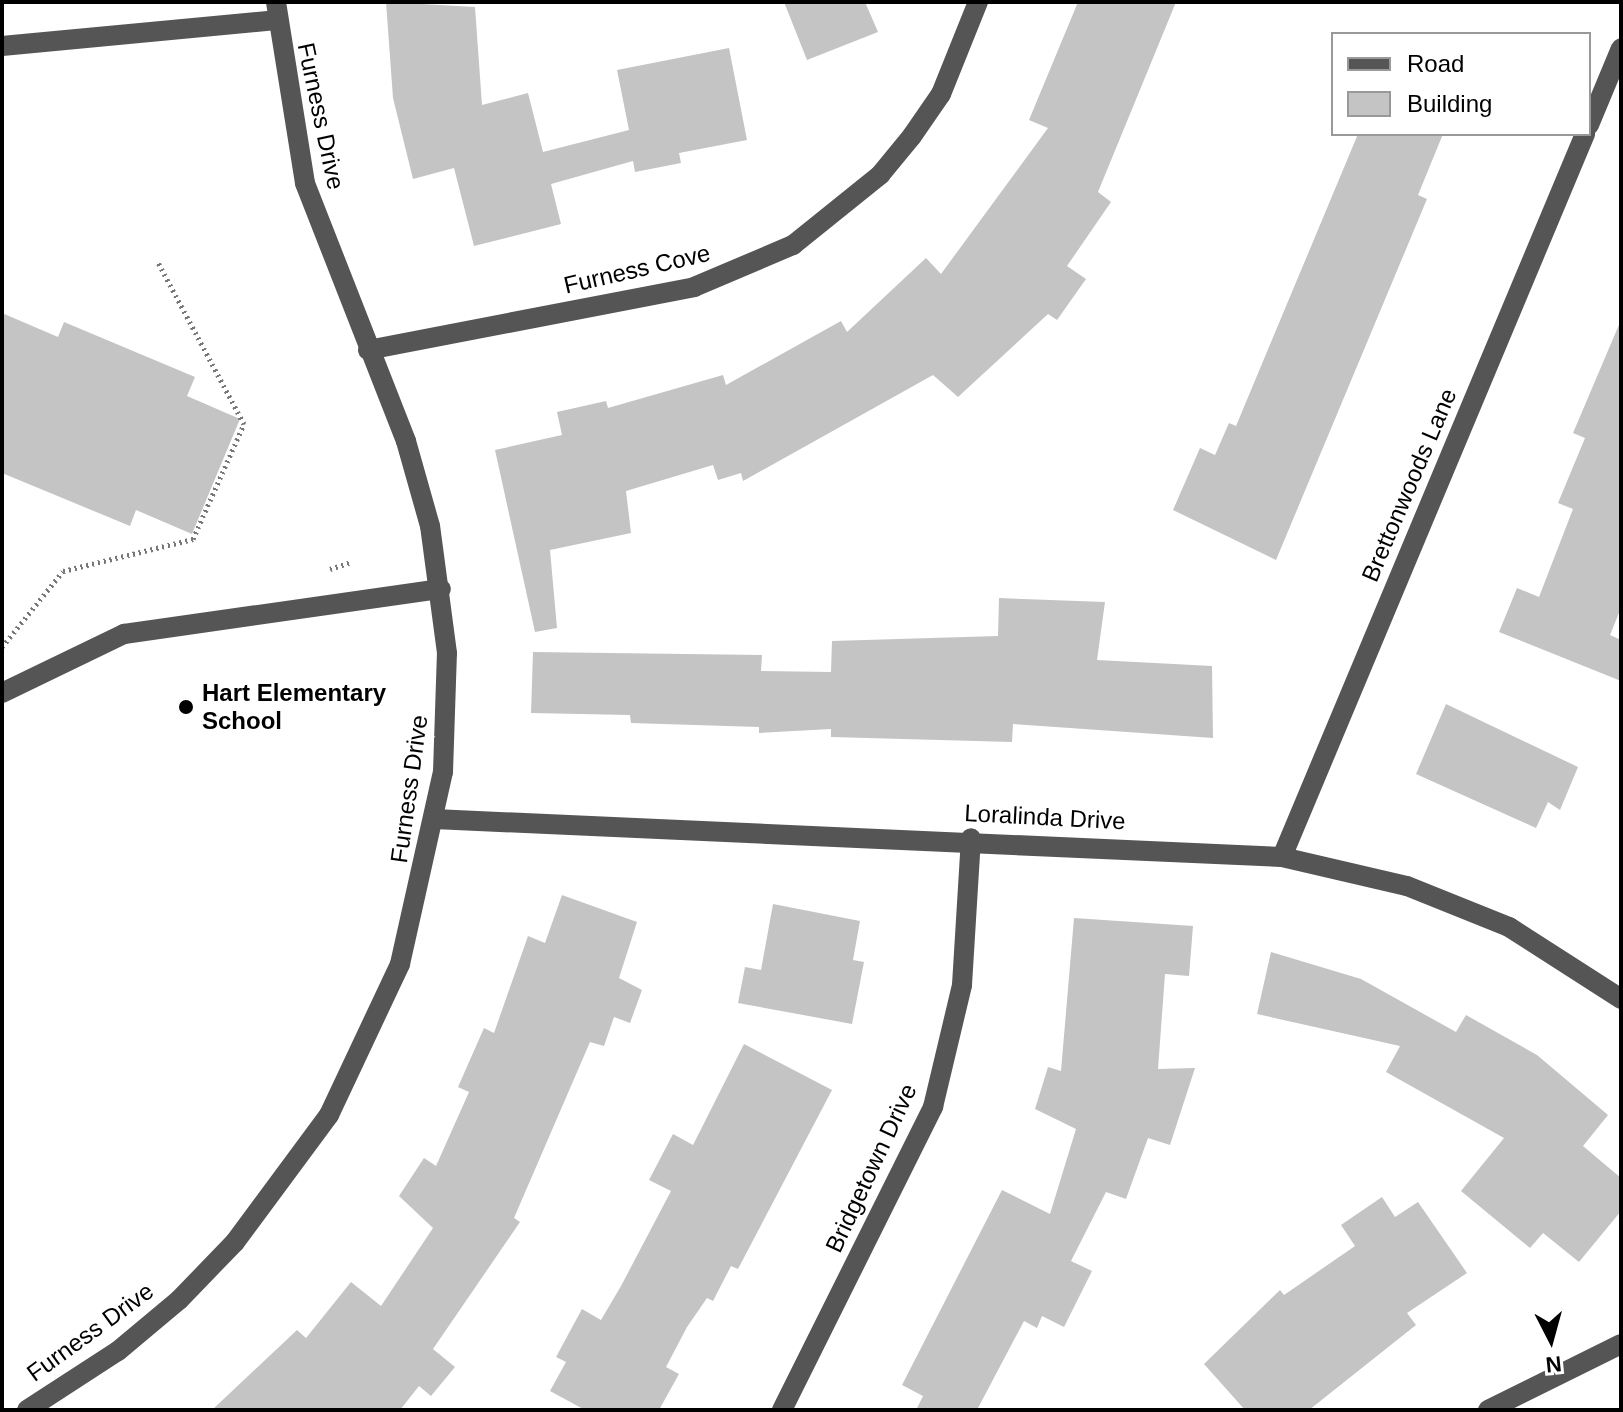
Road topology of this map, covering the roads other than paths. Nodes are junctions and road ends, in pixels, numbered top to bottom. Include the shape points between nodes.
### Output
1 (978, 2) edge
2 (276, 11) edge
3 (2, 46) edge
4 (1621, 48) edge
5 (1591, 120) edge
6 (1584, 136) edge
7 (368, 350) junction
8 (441, 589) junction
9 (2, 693) edge
10 (434, 819) junction
11 (971, 838) junction
12 (1282, 857) junction
13 (1621, 999) edge
14 (1621, 1344) edge
15 (27, 1410) edge
16 (782, 1410) edge
17 (1488, 1410) edge

1 - 7 street, Furness Cove via 941,94 912,136 880,175 793,245 694,287
2 - 3 street
2 - 7 street, Furness Drive via 305,183
4 - 5 street
6 - 12 street, Brettonwoods Lane
7 - 8 street, Furness Drive via 406,441
8 - 9 street via 124,634
8 - 10 street, Furness Drive via 446,721
10 - 11 street, Loralinda Drive
10 - 15 street, Furness Drive via 400,964 367,1045 284,1181 179,1300
11 - 12 street, Loralinda Drive
11 - 16 street, Bridgetown Drive via 962,985 933,1107
12 - 13 street, Loralinda Drive via 1407,886 1509,927
14 - 17 street

